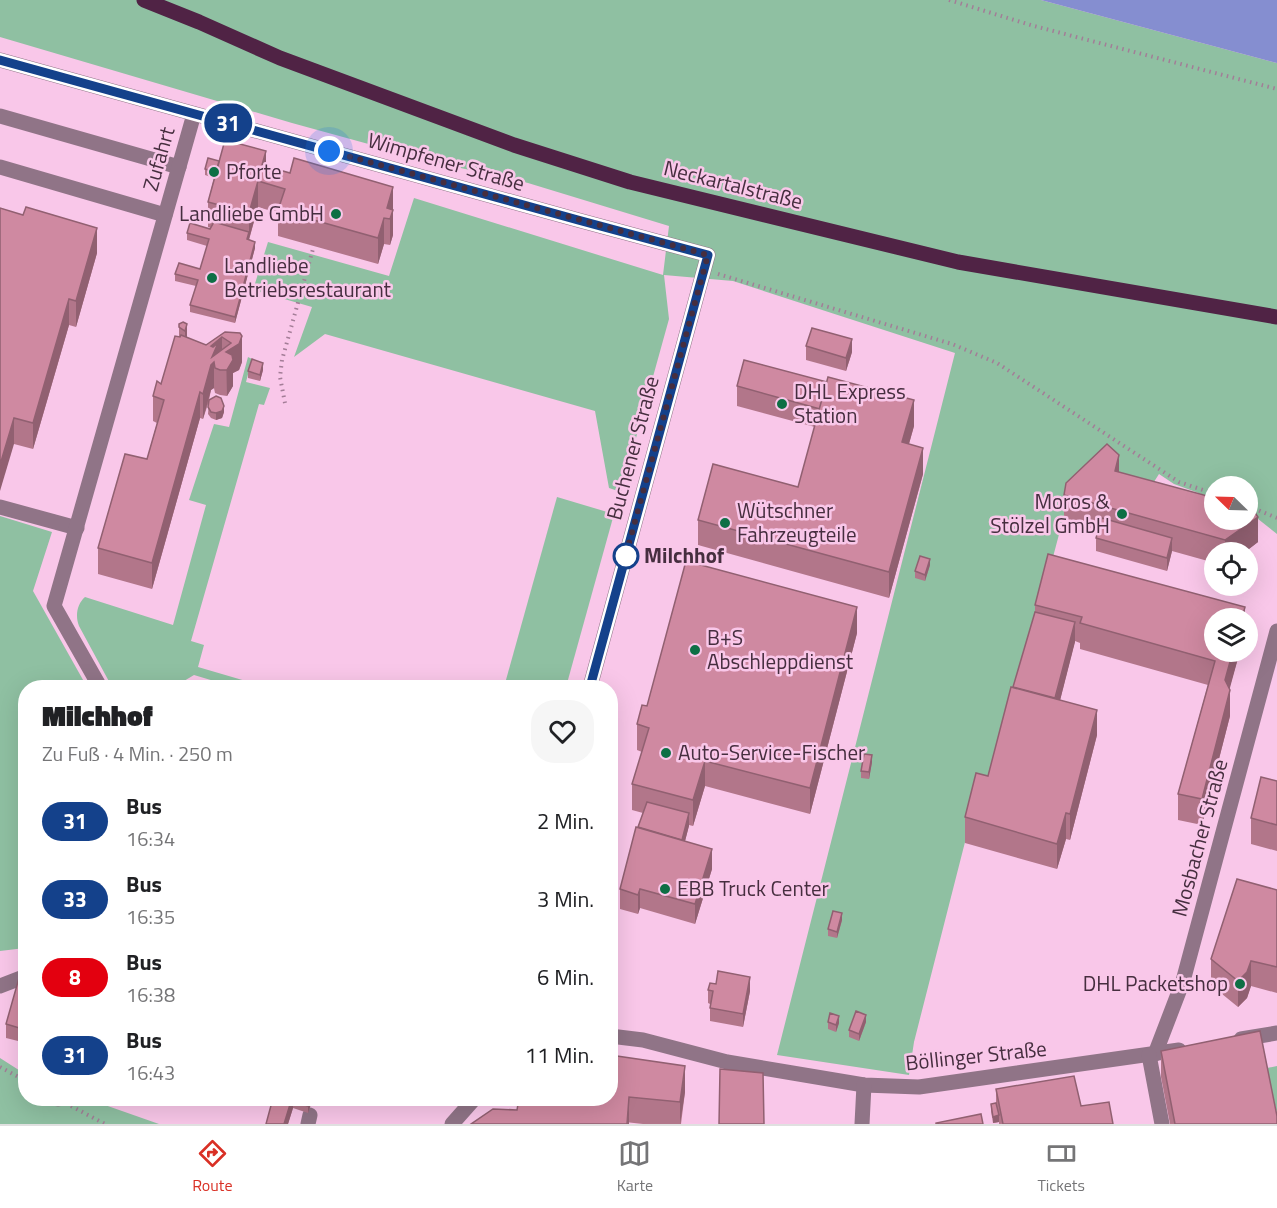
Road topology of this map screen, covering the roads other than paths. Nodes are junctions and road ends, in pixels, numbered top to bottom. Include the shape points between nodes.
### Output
1 (144, 0) edge
2 (159, 0) edge
3 (199, 22) junction
4 (0, 60) edge
5 (194, 114) junction
6 (0, 116) edge
7 (0, 167) edge
8 (179, 167) junction
9 (165, 215) junction
10 (706, 262) joint
11 (1277, 317) edge
12 (0, 507) edge
13 (77, 528) junction
14 (1277, 631) edge
15 (96, 680) edge
16 (592, 680) edge
17 (18, 979) edge
18 (0, 986) edge
19 (1277, 1033) edge
20 (618, 1037) edge
21 (1222, 1042) edge
22 (1188, 1048) edge
23 (1152, 1054) junction
24 (864, 1085) junction
25 (468, 1106) edge
26 (452, 1124) edge
27 (862, 1124) edge
28 (1162, 1124) edge

1 - 3 main road, Neckartalstraße
2 - 3 main road, Neckartalstraße
3 - 11 main road, Neckartalstraße via 280,58 514,145 630,182 958,262
4 - 5 street, Wimpfener Straße
5 - 8 street, Zufahrt
5 - 10 street, Wimpfener Straße
6 - 8 street
7 - 9 street
8 - 9 street, Zufahrt
9 - 13 street, Zufahrt
10 - 16 street, Buchener Straße
12 - 13 street
13 - 15 street, Zufahrt via 54,606
14 - 23 street, Mosbacher Straße via 1183,981
17 - 18 street
19 - 21 street
20 - 24 street, Böllinger Straße via 727,1062
22 - 23 street, Böllinger Straße
23 - 24 street, Böllinger Straße via 919,1087
23 - 28 street
24 - 27 street
25 - 26 street

